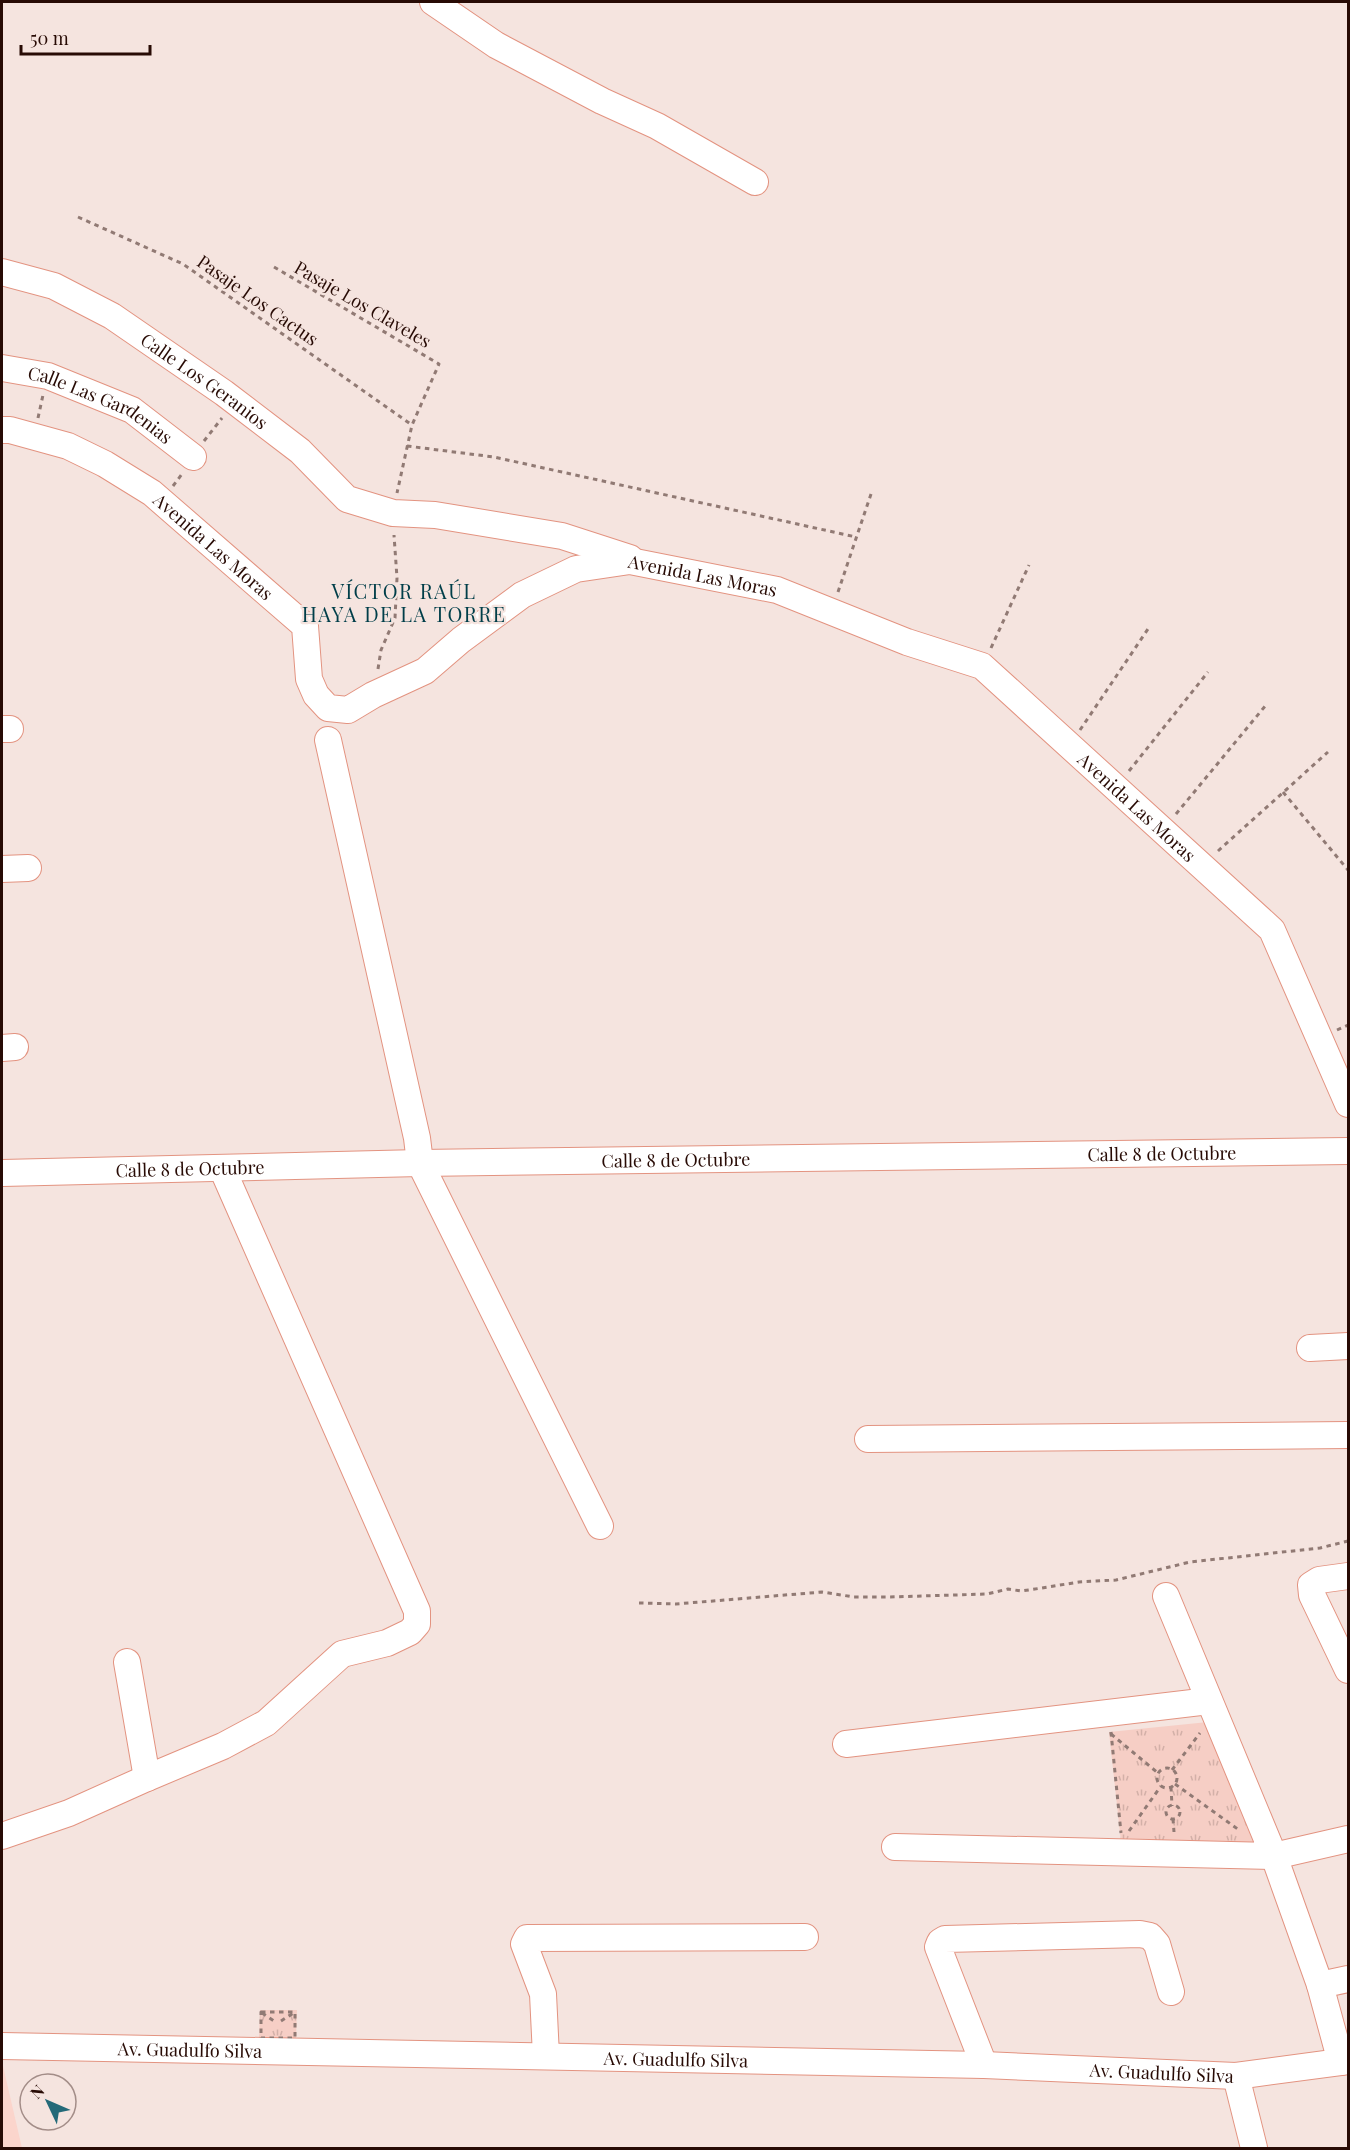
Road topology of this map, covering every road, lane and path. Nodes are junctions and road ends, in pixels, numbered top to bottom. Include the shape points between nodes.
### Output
1 (433, 2) edge
2 (755, 182) dead end
3 (78, 217) dead end
4 (274, 267) dead end
5 (2, 272) edge
6 (439, 364) dead end
7 (2, 368) edge
8 (48, 376) junction
9 (412, 424) dead end
10 (2, 430) edge
11 (34, 436) junction
12 (407, 446) dead end
13 (193, 457) dead end
14 (872, 491) dead end
15 (856, 537) junction
16 (653, 565) junction
17 (1029, 565) dead end
18 (831, 612) junction
19 (1150, 626) dead end
20 (982, 666) junction
21 (1208, 672) dead end
22 (1266, 705) dead end
23 (328, 740) dead end
24 (1069, 746) junction
25 (1328, 752) dead end
26 (1115, 788) junction
27 (1282, 792) junction
28 (1162, 832) junction
29 (1200, 867) junction
30 (28, 868) dead end
31 (2, 869) edge
32 (1348, 870) edge
33 (1348, 1104) edge
34 (1348, 1151) edge
35 (420, 1163) junction
36 (222, 1168) junction
37 (2, 1173) edge
38 (1348, 1346) edge
39 (1310, 1348) dead end
40 (1348, 1435) edge
41 (868, 1439) dead end
42 (600, 1526) dead end
43 (1348, 1541) edge
44 (1348, 1576) edge
45 (1166, 1596) dead end
46 (639, 1603) dead end
47 (127, 1662) dead end
48 (1348, 1670) edge
49 (1208, 1713) junction
50 (1114, 1727) junction
51 (846, 1744) dead end
52 (1172, 1770) junction
53 (1158, 1773) junction
54 (147, 1778) junction
55 (1175, 1784) junction
56 (1161, 1786) junction
57 (1171, 1787) junction
58 (1172, 1806) junction
59 (1241, 1831) dead end
60 (2, 1836) edge
61 (1348, 1839) edge
62 (895, 1847) dead end
63 (1123, 1847) junction
64 (1274, 1856) junction
65 (805, 1937) dead end
66 (1348, 1979) edge
67 (1320, 1985) junction
68 (1171, 1992) dead end
69 (261, 2012) junction
70 (295, 2012) junction
71 (274, 2021) dead end
72 (281, 2021) dead end
73 (2, 2046) edge
74 (546, 2056) junction
75 (1345, 2062) edge
76 (984, 2065) junction
77 (1236, 2076) junction
78 (1254, 2148) edge

1 - 2 street via 496,45 657,126
3 - 9 path, Pasaje Los Cactus via 183,264
4 - 6 path, Pasaje Los Claveles
5 - 16 street, Calle Los Geranios via 54,286 112,316 300,451 347,499 393,513 435,515 562,536
7 - 8 street, Calle Las Gardenias
8 - 11 path
8 - 13 street, Calle Las Gardenias via 132,410
10 - 11 street, Avenida Las Moras
11 - 16 street, Avenida Las Moras via 68,446 152,493 305,626 309,679 328,708 348,710 425,671 522,595 576,568 630,561
12 - 15 path via 494,457
14 - 15 path
15 - 18 path
16 - 18 street, Avenida Las Moras via 777,590
17 - 20 path
18 - 20 street, Avenida Las Moras
19 - 24 path
20 - 24 street, Avenida Las Moras
21 - 26 path
22 - 28 path
23 - 35 street
24 - 26 street, Avenida Las Moras
25 - 27 path
26 - 28 street, Avenida Las Moras
27 - 29 path
27 - 32 path
28 - 29 street, Avenida Las Moras
29 - 33 street, Avenida Las Moras via 1272,930
30 - 31 street
34 - 35 street, Calle 8 de Octubre
35 - 36 street, Calle 8 de Octubre
35 - 42 street
36 - 37 street, Calle 8 de Octubre
36 - 54 street via 417,1611 417,1624 410,1632 387,1643 342,1654 266,1723
38 - 39 street
40 - 41 street
43 - 46 path via 1320,1548 1190,1562 1116,1580 987,1594 854,1597 822,1592 694,1603
44 - 48 street via 1318,1580 1311,1585 1312,1595
45 - 49 street
47 - 54 street
49 - 50 street
49 - 52 path
49 - 64 street
50 - 51 street
50 - 53 path
50 - 63 path
52 - 53 path via 1167,1768
52 - 55 path via 1176,1774
53 - 56 path
54 - 60 street via 69,1813
55 - 57 path
55 - 59 path
56 - 57 path
56 - 63 path
57 - 58 path
58 - 58 path via 1166,1813 1175,1819 1180,1812
61 - 64 street
62 - 63 street
63 - 64 street
64 - 67 street
65 - 74 street via 527,1938 524,1944 543,1994
66 - 67 street
67 - 75 street
68 - 76 street via 1157,1944 1150,1936 945,1939 938,1947
69 - 70 path
69 - 70 path via 261,2037 272,2038 295,2038
69 - 71 path
70 - 72 path
73 - 74 street, Av. Guadulfo Silva
74 - 76 street, Av. Guadulfo Silva
75 - 77 street, Av. Guadulfo Silva
76 - 77 street, Av. Guadulfo Silva
77 - 78 street

